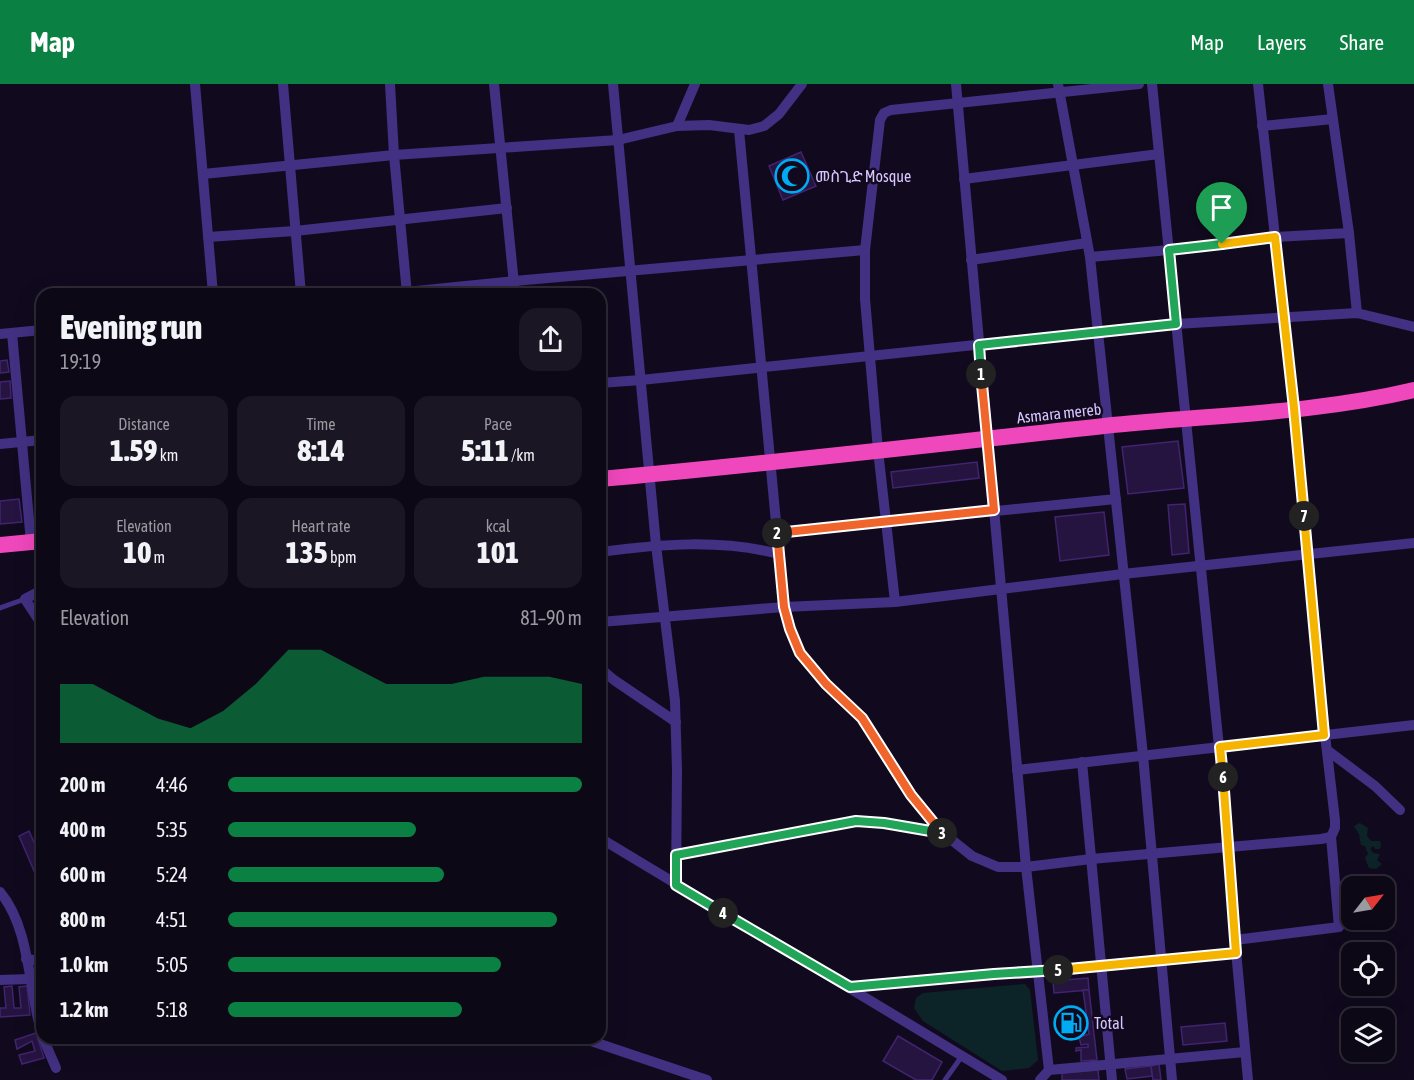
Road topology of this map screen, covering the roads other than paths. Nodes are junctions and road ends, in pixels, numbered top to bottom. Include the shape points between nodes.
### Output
1 (195, 84) edge
2 (283, 84) edge
3 (390, 84) edge
4 (494, 84) edge
5 (613, 84) edge
6 (695, 84) edge
7 (802, 84) edge
8 (956, 84) edge
9 (1138, 84) edge
10 (1152, 84) edge
11 (1258, 84) edge
12 (1328, 84) edge
13 (1059, 88) edge
14 (957, 103) junction
15 (1332, 119) junction
16 (677, 126) junction
17 (1262, 126) junction
18 (739, 130) junction
19 (618, 140) junction
20 (501, 149) junction
21 (1159, 154) junction
22 (394, 155) junction
23 (1074, 166) junction
24 (289, 167) junction
25 (203, 174) junction
26 (963, 179) junction
27 (507, 208) junction
28 (400, 221) junction
29 (295, 231) junction
30 (1349, 233) junction
31 (208, 237) junction
32 (1275, 237) junction
33 (1087, 243) junction
34 (865, 250) junction
35 (1169, 250) junction
36 (1090, 257) junction
37 (971, 260) junction
38 (750, 262) junction
39 (631, 270) junction
40 (514, 281) junction
41 (212, 288) edge
42 (300, 288) edge
43 (407, 288) edge
44 (452, 288) edge
45 (515, 288) edge
46 (1356, 313) junction
47 (1284, 317) junction
48 (1176, 324) junction
49 (1414, 327) edge
50 (36, 331) edge
51 (1098, 331) junction
52 (12, 333) junction
53 (0, 334) edge
54 (979, 345) junction
55 (871, 356) junction
56 (761, 368) junction
57 (641, 380) junction
58 (606, 383) edge
59 (1414, 390) edge
60 (1294, 408) junction
61 (1185, 419) junction
62 (1108, 426) junction
63 (987, 439) junction
64 (36, 441) edge
65 (23, 442) junction
66 (0, 444) edge
67 (878, 450) junction
68 (770, 462) junction
69 (650, 475) junction
70 (606, 479) edge
71 (1116, 499) junction
72 (994, 510) junction
73 (886, 522) junction
74 (777, 533) junction
75 (36, 535) edge
76 (36, 542) edge
77 (1414, 543) edge
78 (0, 545) edge
79 (656, 545) junction
80 (606, 551) edge
81 (779, 554) junction
82 (1307, 555) junction
83 (1201, 567) junction
84 (1124, 574) junction
85 (1002, 589) junction
86 (36, 593) edge
87 (25, 598) junction
88 (895, 602) junction
89 (784, 607) junction
90 (0, 608) edge
91 (36, 615) edge
92 (663, 616) junction
93 (606, 621) edge
94 (606, 673) edge
95 (676, 722) junction
96 (1414, 725) edge
97 (1324, 735) junction
98 (1220, 747) junction
99 (1328, 750) junction
100 (1143, 755) junction
101 (1082, 762) junction
102 (1017, 770) junction
103 (1400, 810) dead end
104 (943, 833) junction
105 (1331, 837) junction
106 (606, 844) edge
107 (1229, 846) junction
108 (1152, 854) junction
109 (676, 855) junction
110 (1091, 859) junction
111 (1026, 867) junction
112 (676, 885) junction
113 (0, 892) edge
114 (1235, 940) junction
115 (1236, 953) junction
116 (26, 959) junction
117 (36, 960) edge
118 (1162, 960) junction
119 (1101, 966) junction
120 (1037, 973) junction
121 (30, 979) junction
122 (0, 980) edge
123 (850, 987) junction
124 (36, 1005) edge
125 (46, 1044) edge
126 (600, 1044) edge
127 (1245, 1052) junction
128 (962, 1056) junction
129 (1171, 1058) junction
130 (1111, 1064) junction
131 (56, 1068) dead end
132 (1049, 1070) junction
133 (707, 1080) edge
134 (945, 1080) edge
135 (1002, 1080) edge
136 (1040, 1080) edge
137 (1112, 1080) edge
138 (1173, 1080) edge
139 (1248, 1080) edge

1 - 25 street
2 - 24 street
3 - 22 street
4 - 20 street
5 - 19 street
6 - 16 street
7 - 18 street via 779,114 764,126
8 - 14 street
9 - 13 street
10 - 21 street
11 - 17 street
12 - 15 street
13 - 14 street
13 - 23 street
14 - 26 street
14 - 34 street via 884,113 880,120
15 - 17 street
15 - 30 street
16 - 18 street via 709,125
16 - 19 street
17 - 32 street
18 - 38 street
19 - 20 street
19 - 39 street
20 - 22 street
20 - 27 street
21 - 23 street
21 - 35 street
22 - 24 street
22 - 28 street
23 - 26 street
23 - 33 street
24 - 25 street
24 - 29 street
25 - 31 street
26 - 37 street
27 - 28 street
27 - 40 street
28 - 29 street
28 - 43 street
29 - 31 street
29 - 42 street
30 - 32 street
30 - 46 street
31 - 41 street
32 - 35 street
32 - 47 street
33 - 36 street
33 - 37 street
34 - 38 street
34 - 55 street
35 - 36 street
35 - 48 street
36 - 51 street
37 - 54 street
38 - 39 street
38 - 56 street
39 - 40 street
39 - 57 street
40 - 44 street
40 - 45 street
46 - 47 street
46 - 49 street
47 - 48 street
47 - 60 street
48 - 51 street
48 - 61 street
50 - 52 street
51 - 54 street
51 - 62 street
52 - 53 street
52 - 65 street
54 - 55 street
54 - 63 street
55 - 56 street
55 - 67 street
56 - 57 street
56 - 68 street
57 - 58 street
57 - 69 street
59 - 60 highway, Asmara mereb
60 - 61 highway, Asmara mereb
60 - 82 street
61 - 62 highway, Asmara mereb
61 - 83 street
62 - 63 highway, Asmara mereb
62 - 71 street
63 - 67 highway, Asmara mereb
63 - 72 street
64 - 65 street
65 - 66 street
65 - 75 street
67 - 68 highway, Asmara mereb
67 - 73 street
68 - 69 highway, Asmara mereb
68 - 74 street
69 - 70 highway, Asmara mereb
69 - 79 street
71 - 72 street
71 - 84 street
72 - 73 street
72 - 85 street
73 - 74 street
73 - 88 street
74 - 81 street
76 - 78 highway
77 - 82 street
79 - 80 street
79 - 81 street via 720,544
79 - 92 street
81 - 89 street
82 - 83 street
82 - 97 street
83 - 84 street
83 - 98 street
84 - 85 street
84 - 100 street
85 - 88 street
85 - 102 street
86 - 87 street
87 - 90 lane
87 - 91 street
88 - 89 street
89 - 92 street
89 - 104 street via 800,653 862,718 911,795
92 - 93 street
92 - 95 street
94 - 95 street
95 - 109 street
96 - 97 street
97 - 98 street
97 - 99 street
98 - 100 street
98 - 107 street
99 - 103 street
99 - 105 street via 1335,820
100 - 101 street
100 - 108 street
101 - 102 street
101 - 110 street
102 - 111 street
104 - 109 street via 856,821
104 - 111 street via 972,856 998,867
105 - 107 street
105 - 114 street via 1340,927
106 - 112 street
107 - 108 street
107 - 114 street
108 - 110 street
108 - 118 street
109 - 112 street
110 - 111 street
110 - 119 street
111 - 120 street
112 - 123 street
113 - 116 street via 9,903
114 - 115 street
115 - 118 street
115 - 127 street
116 - 117 street
116 - 121 street
118 - 119 street
118 - 129 street
119 - 120 street
119 - 130 street
120 - 123 street
120 - 132 street
121 - 122 street
121 - 124 street
123 - 128 street
125 - 131 street
126 - 133 street
127 - 129 street
127 - 139 street
128 - 134 lane
128 - 135 street
129 - 130 street
129 - 138 street
130 - 132 street
130 - 137 street
132 - 136 street

